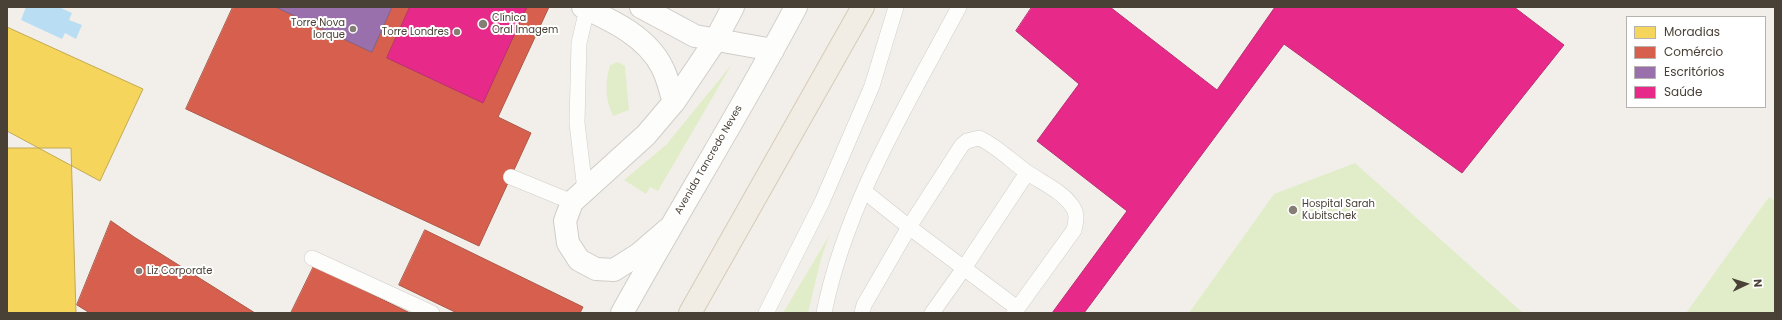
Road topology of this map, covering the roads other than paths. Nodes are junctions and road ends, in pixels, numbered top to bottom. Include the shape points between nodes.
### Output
1 (641, 7) edge
2 (733, 7) edge
3 (796, 7) edge
4 (863, 7) edge
5 (896, 7) edge
6 (959, 7) edge
7 (585, 8) edge
8 (715, 41) junction
9 (773, 50) junction
10 (674, 102) junction
11 (1027, 173) junction
12 (511, 177) dead end
13 (864, 191) junction
14 (578, 196) junction
15 (908, 227) junction
16 (668, 229) junction
17 (312, 258) dead end
18 (964, 268) junction
19 (1015, 310) edge
20 (432, 313) edge
21 (622, 313) edge
22 (690, 313) edge
23 (766, 313) edge
24 (824, 313) edge
25 (862, 313) edge
26 (932, 313) edge

1 - 8 street via 695,36
2 - 8 street
3 - 9 street, Avenida Tancredo Neves
4 - 22 main road
5 - 23 lane via 872,86 829,188
6 - 13 lane
7 - 10 street via 625,29 648,45 662,67
7 - 14 lane via 580,43
8 - 9 street
8 - 10 street
9 - 16 street, Avenida Tancredo Neves
10 - 14 street via 646,135
11 - 15 lane via 989,142 979,138 967,141
11 - 18 lane
11 - 19 lane via 1063,196 1077,216 1074,230
12 - 14 lane
13 - 15 lane
13 - 24 lane via 831,277
14 - 16 street via 566,221 568,243 579,260 596,269 614,270 639,254
15 - 18 lane
15 - 25 lane via 864,305
16 - 21 street, Avenida Tancredo Neves
17 - 20 lane
18 - 19 lane
18 - 26 lane

